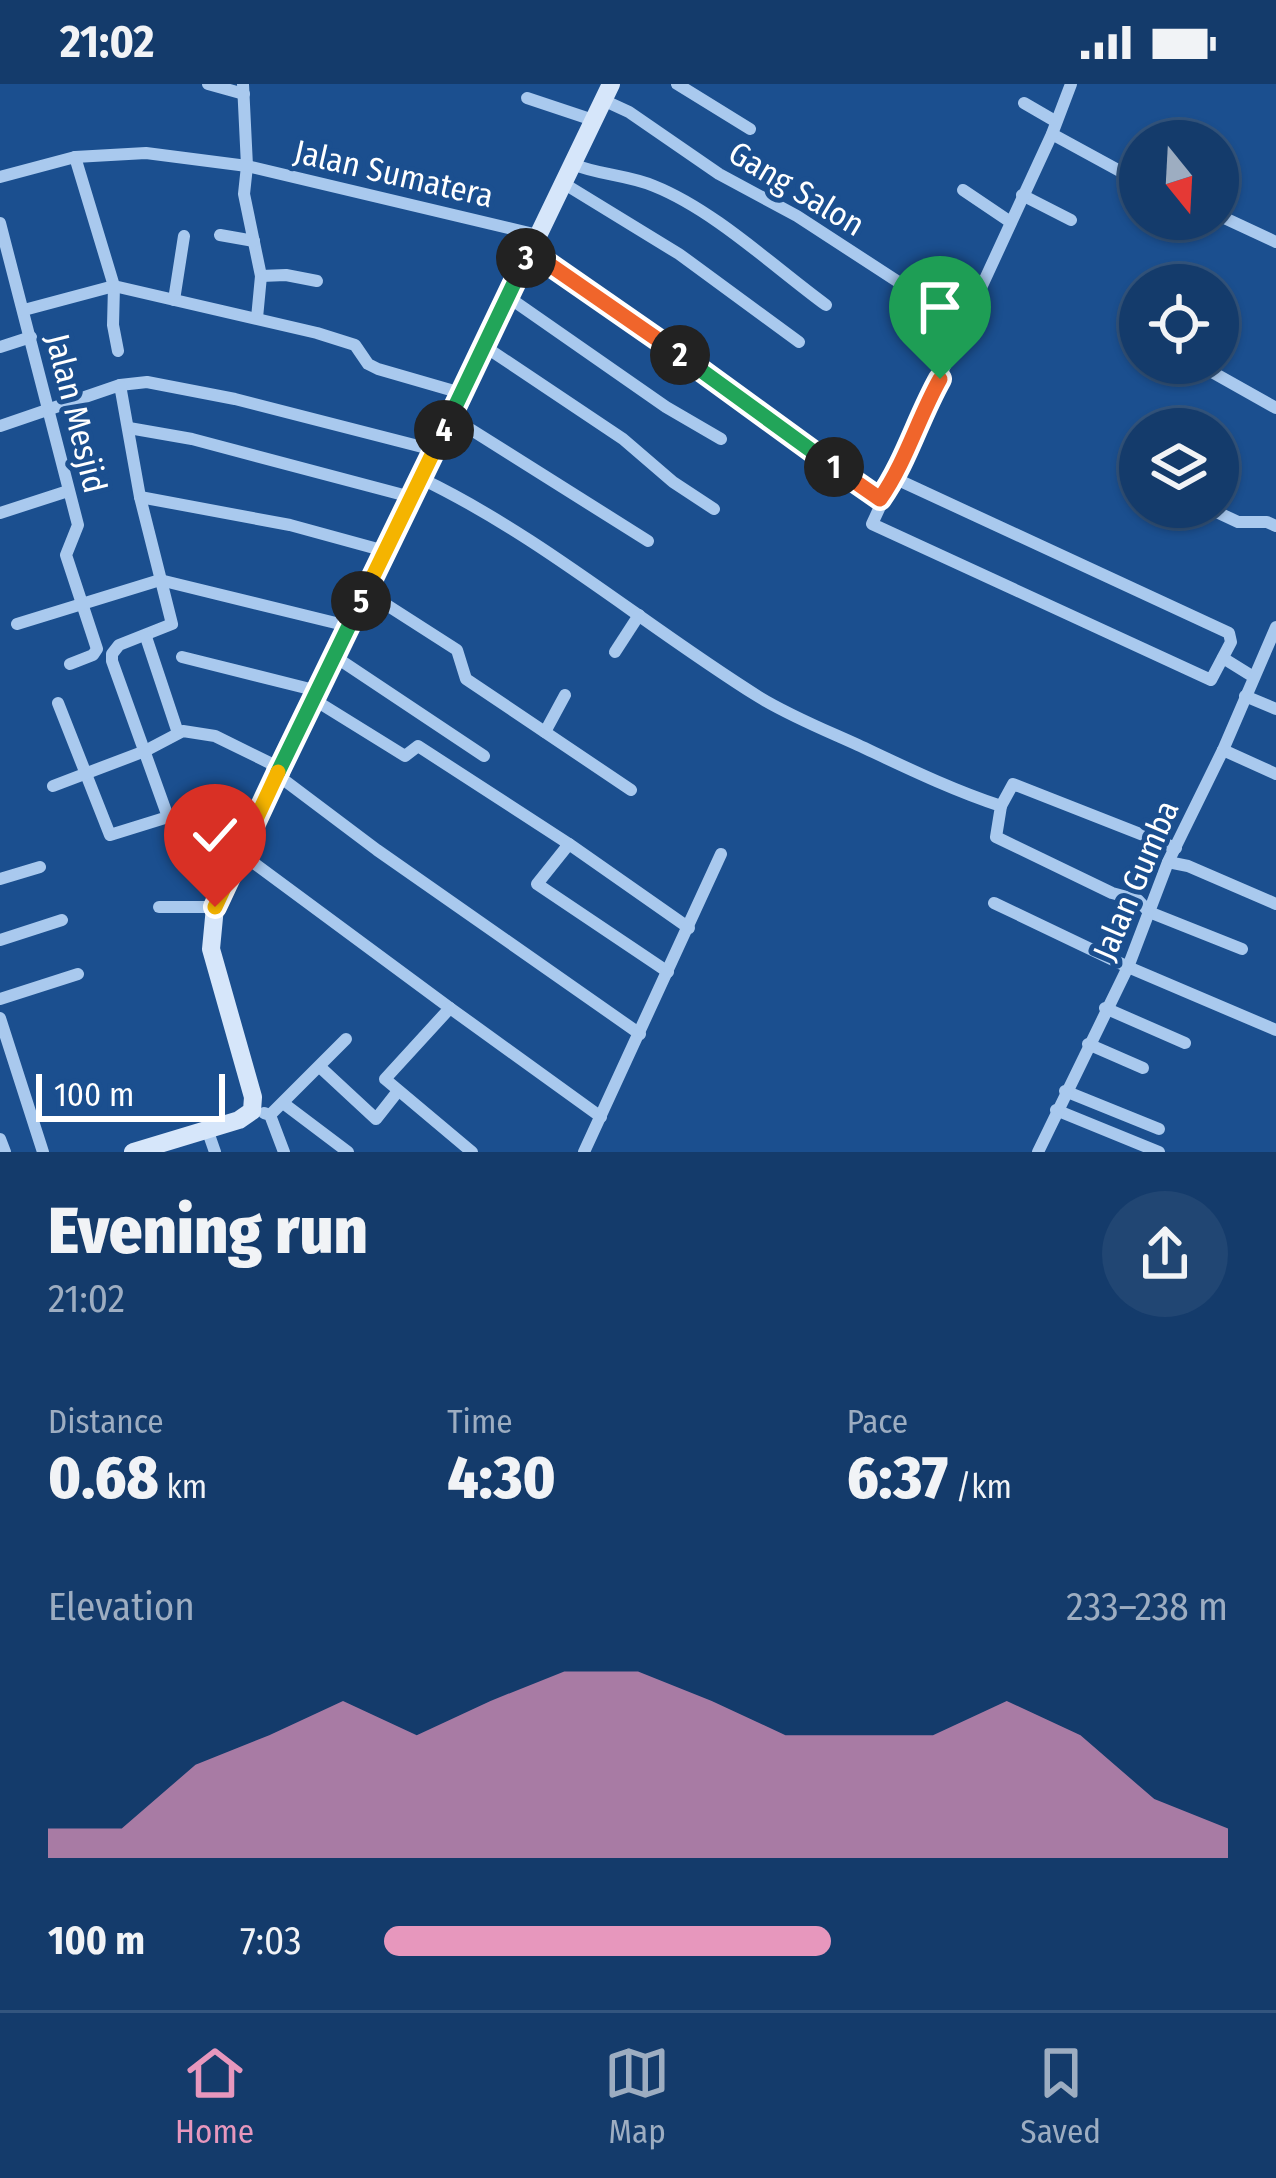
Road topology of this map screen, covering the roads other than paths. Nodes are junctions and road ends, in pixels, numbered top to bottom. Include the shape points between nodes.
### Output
1 (208, 84) edge
2 (676, 84) edge
3 (1071, 84) edge
4 (243, 89) edge
5 (607, 92) edge
6 (527, 98) dead end
7 (1024, 104) dead end
8 (593, 120) junction
9 (1054, 127) junction
10 (750, 129) dead end
11 (75, 158) junction
12 (572, 164) junction
13 (247, 166) junction
14 (1119, 169) edge
15 (0, 177) edge
16 (562, 183) junction
17 (963, 190) dead end
18 (1022, 195) junction
19 (1071, 220) dead end
20 (1010, 221) junction
21 (0, 223) edge
22 (1239, 225) edge
23 (220, 235) dead end
24 (184, 236) dead end
25 (254, 241) junction
26 (1276, 242) edge
27 (534, 243) junction
28 (5, 258) edge
29 (261, 276) junction
30 (317, 281) dead end
31 (114, 286) junction
32 (508, 297) junction
33 (174, 300) junction
34 (826, 305) dead end
35 (24, 310) junction
36 (257, 319) junction
37 (963, 324) junction
38 (31, 337) junction
39 (799, 341) dead end
40 (484, 346) junction
41 (0, 347) edge
42 (118, 350) dead end
43 (1233, 384) edge
44 (120, 386) junction
45 (461, 393) junction
46 (1276, 408) edge
47 (45, 409) junction
48 (451, 417) junction
49 (0, 426) edge
50 (129, 428) junction
51 (721, 439) dead end
52 (434, 449) junction
53 (895, 478) junction
54 (415, 488) junction
55 (68, 491) junction
56 (140, 496) junction
57 (880, 499) junction
58 (715, 509) dead end
59 (0, 513) edge
60 (1239, 522) edge
61 (1276, 526) edge
62 (648, 541) dead end
63 (385, 551) junction
64 (160, 580) junction
65 (365, 591) junction
66 (82, 603) junction
67 (639, 615) junction
68 (17, 624) dead end
69 (348, 626) junction
70 (1276, 627) edge
71 (146, 637) junction
72 (615, 652) dead end
73 (334, 656) junction
74 (182, 657) dead end
75 (1223, 658) junction
76 (70, 664) dead end
77 (1252, 676) junction
78 (315, 695) junction
79 (565, 695) dead end
80 (1245, 696) junction
81 (58, 703) dead end
82 (1276, 710) edge
83 (545, 733) junction
84 (178, 734) junction
85 (1223, 750) junction
86 (145, 751) junction
87 (484, 756) dead end
88 (278, 771) junction
89 (84, 774) junction
90 (1276, 774) edge
91 (53, 786) dead end
92 (631, 790) dead end
93 (1001, 806) junction
94 (568, 844) junction
95 (1175, 848) junction
96 (238, 852) junction
97 (722, 854) dead end
98 (1168, 862) junction
99 (40, 867) dead end
100 (0, 880) edge
101 (994, 904) dead end
102 (1276, 904) edge
103 (160, 907) dead end
104 (215, 907) junction
105 (1149, 912) junction
106 (62, 920) dead end
107 (688, 928) junction
108 (0, 940) edge
109 (1242, 949) dead end
110 (1128, 967) junction
111 (668, 972) junction
112 (77, 974) dead end
113 (0, 999) edge
114 (450, 1008) junction
115 (1106, 1008) junction
116 (0, 1018) edge
117 (1276, 1030) edge
118 (640, 1034) junction
119 (346, 1039) dead end
120 (1185, 1043) dead end
121 (1088, 1044) junction
122 (321, 1068) junction
123 (1142, 1068) dead end
124 (398, 1091) junction
125 (1065, 1091) junction
126 (283, 1103) junction
127 (1056, 1110) junction
128 (261, 1113) junction
129 (602, 1117) junction
130 (207, 1129) junction
131 (1159, 1129) dead end
132 (0, 1139) edge
133 (287, 1150) edge
134 (5, 1152) edge
135 (43, 1152) edge
136 (133, 1152) edge
137 (215, 1152) edge
138 (348, 1152) edge
139 (472, 1152) edge
140 (584, 1152) edge
141 (1038, 1152) edge
142 (1160, 1152) edge

1 - 4 street
2 - 10 street
3 - 9 street
4 - 13 street, Jalan Sumatera
5 - 8 street
5 - 37 street, Gang Salon via 719,174
6 - 8 street
7 - 9 street
8 - 12 street
9 - 14 street
9 - 18 street
11 - 13 street via 146,153
11 - 15 street
11 - 31 street
12 - 16 street
12 - 34 street via 653,185
13 - 25 street
13 - 27 street, Jalan Sumatera
16 - 27 street
16 - 39 street
17 - 20 street
18 - 19 street
18 - 20 street
20 - 37 street
21 - 28 street, Jalan Mesjid
22 - 26 street
23 - 25 street
24 - 33 street
25 - 29 street
27 - 32 street
27 - 57 street
28 - 35 street, Jalan Mesjid
29 - 30 street
29 - 36 street
31 - 33 street
31 - 35 street
31 - 42 street
32 - 40 street
32 - 51 street
33 - 36 street
35 - 38 street, Jalan Mesjid
36 - 45 street via 355,345 378,369
37 - 53 street
38 - 41 street
38 - 47 street, Jalan Mesjid
40 - 45 street
40 - 58 street
43 - 46 street
44 - 47 street
44 - 50 street
44 - 52 street via 147,382 235,399
45 - 48 street
47 - 49 street
47 - 55 street, Jalan Mesjid
48 - 52 street
48 - 62 street
50 - 54 street
50 - 56 street
52 - 54 street
53 - 57 street
53 - 75 street via 1229,633
54 - 63 street
54 - 67 street via 451,493
55 - 59 street
55 - 66 street, Jalan Mesjid via 78,532 66,555
56 - 63 street
56 - 64 street
57 - 75 street via 872,524 1206,680
60 - 61 street
63 - 65 street
64 - 66 street
64 - 69 street
64 - 71 street via 172,624
65 - 69 street
65 - 83 street via 457,650 466,679
66 - 68 street
66 - 76 street, Jalan Mesjid via 97,652
67 - 72 street
67 - 93 street via 786,712
69 - 73 street
70 - 77 street, Jalan Gumba
71 - 84 street
71 - 86 street via 112,654
73 - 78 street
73 - 87 street
74 - 78 street
75 - 77 street
77 - 80 street, Jalan Gumba
78 - 88 street
78 - 94 street via 405,756 418,746
79 - 83 street
80 - 82 street
80 - 85 street, Jalan Gumba
81 - 89 street
83 - 92 street
84 - 86 street
84 - 88 street via 215,736
85 - 90 street
85 - 95 street, Jalan Gumba
86 - 89 street
86 - 89 street via 165,818 110,835
88 - 96 street
88 - 118 street via 376,850
89 - 91 street
93 - 95 street via 1013,784
93 - 105 street via 996,837
94 - 107 street
94 - 111 street via 537,884
95 - 98 street, Jalan Gumba
96 - 104 street
96 - 114 street
97 - 107 street
98 - 102 street
98 - 105 street, Jalan Gumba
99 - 100 street
101 - 110 street
103 - 104 street
104 - 128 street via 212,949
105 - 109 street
105 - 110 street, Jalan Gumba
106 - 108 street
107 - 111 street
110 - 115 street, Jalan Gumba
110 - 117 street
111 - 118 street
112 - 113 street
114 - 124 street via 386,1079
114 - 129 street
115 - 120 street
115 - 121 street, Jalan Gumba
116 - 135 street
118 - 129 street
119 - 122 street
121 - 123 street
121 - 125 street, Jalan Gumba
122 - 124 street via 376,1119
122 - 126 street
124 - 139 street
125 - 127 street, Jalan Gumba
125 - 131 street
126 - 128 street
126 - 138 street
127 - 141 street, Jalan Gumba
127 - 142 street
128 - 130 street
128 - 133 street
129 - 140 street
130 - 136 street
130 - 137 street
132 - 134 street

